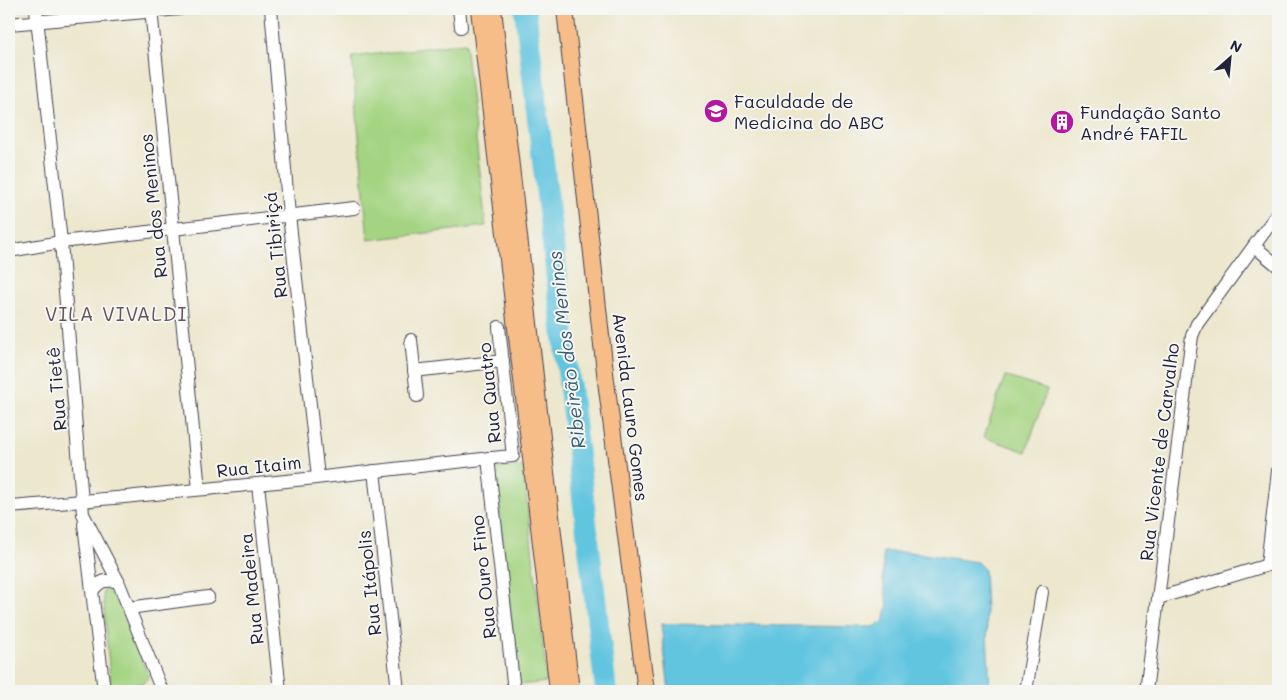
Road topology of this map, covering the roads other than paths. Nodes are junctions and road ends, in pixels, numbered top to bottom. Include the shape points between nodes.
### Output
1 (180, 9) edge
2 (271, 9) edge
3 (459, 9) edge
4 (480, 9) edge
5 (493, 9) edge
6 (565, 9) edge
7 (151, 10) edge
8 (36, 15) edge
9 (9, 24) edge
10 (461, 27) dead end
11 (354, 208) dead end
12 (1278, 213) edge
13 (289, 215) junction
14 (174, 229) junction
15 (61, 242) junction
16 (1254, 246) junction
17 (9, 250) edge
18 (1278, 266) edge
19 (499, 327) dead end
20 (410, 340) dead end
21 (503, 361) junction
22 (414, 371) junction
23 (417, 396) dead end
24 (513, 456) joint
25 (488, 458) junction
26 (374, 471) junction
27 (1278, 472) edge
28 (318, 477) junction
29 (258, 484) junction
30 (199, 489) junction
31 (9, 507) edge
32 (83, 508) junction
33 (1272, 563) edge
34 (118, 581) junction
35 (93, 590) junction
36 (1042, 592) dead end
37 (208, 597) dead end
38 (1158, 598) junction
39 (129, 608) junction
40 (104, 691) edge
41 (162, 691) edge
42 (280, 691) edge
43 (398, 691) edge
44 (514, 691) edge
45 (558, 691) edge
46 (571, 691) edge
47 (646, 691) edge
48 (1026, 691) edge
49 (1146, 691) edge

1 - 7 street
2 - 13 street, Rua Tibiriçá
3 - 10 street
4 - 45 main road
5 - 46 main road
6 - 47 main road, Avenida Lauro Gomes via 606,381
7 - 8 street
7 - 14 street, Rua dos Meninos
8 - 9 street
8 - 15 street, Rua Tietê
11 - 13 street
12 - 16 street, Rua Vicente de Carvalho
13 - 14 street
13 - 28 street, Rua Tibiriçá
14 - 15 street
14 - 30 street, Rua dos Meninos
15 - 17 street
15 - 32 street, Rua Tietê
16 - 18 street
16 - 38 street, Rua Vicente de Carvalho via 1197,324 1192,336
19 - 21 street, Rua Quatro
20 - 22 street
21 - 22 street
21 - 24 street, Rua Quatro
22 - 23 street
24 - 25 street, Rua Itaim
25 - 26 street, Rua Itaim
25 - 44 street, Rua Ouro Fino
26 - 28 street, Rua Itaim
26 - 43 street, Rua Itápolis
27 - 33 street
28 - 29 street, Rua Itaim
29 - 30 street, Rua Itaim
29 - 42 street, Rua Madeira
30 - 32 street, Rua Itaim
31 - 32 street, Rua Itaim
32 - 34 street, Rua Tietê
32 - 35 street
33 - 38 street
34 - 35 street via 106,580
34 - 39 street, Rua Tietê
35 - 40 street
36 - 48 street
37 - 39 street
38 - 49 street, Rua Vicente de Carvalho
39 - 41 street, Rua Tietê

